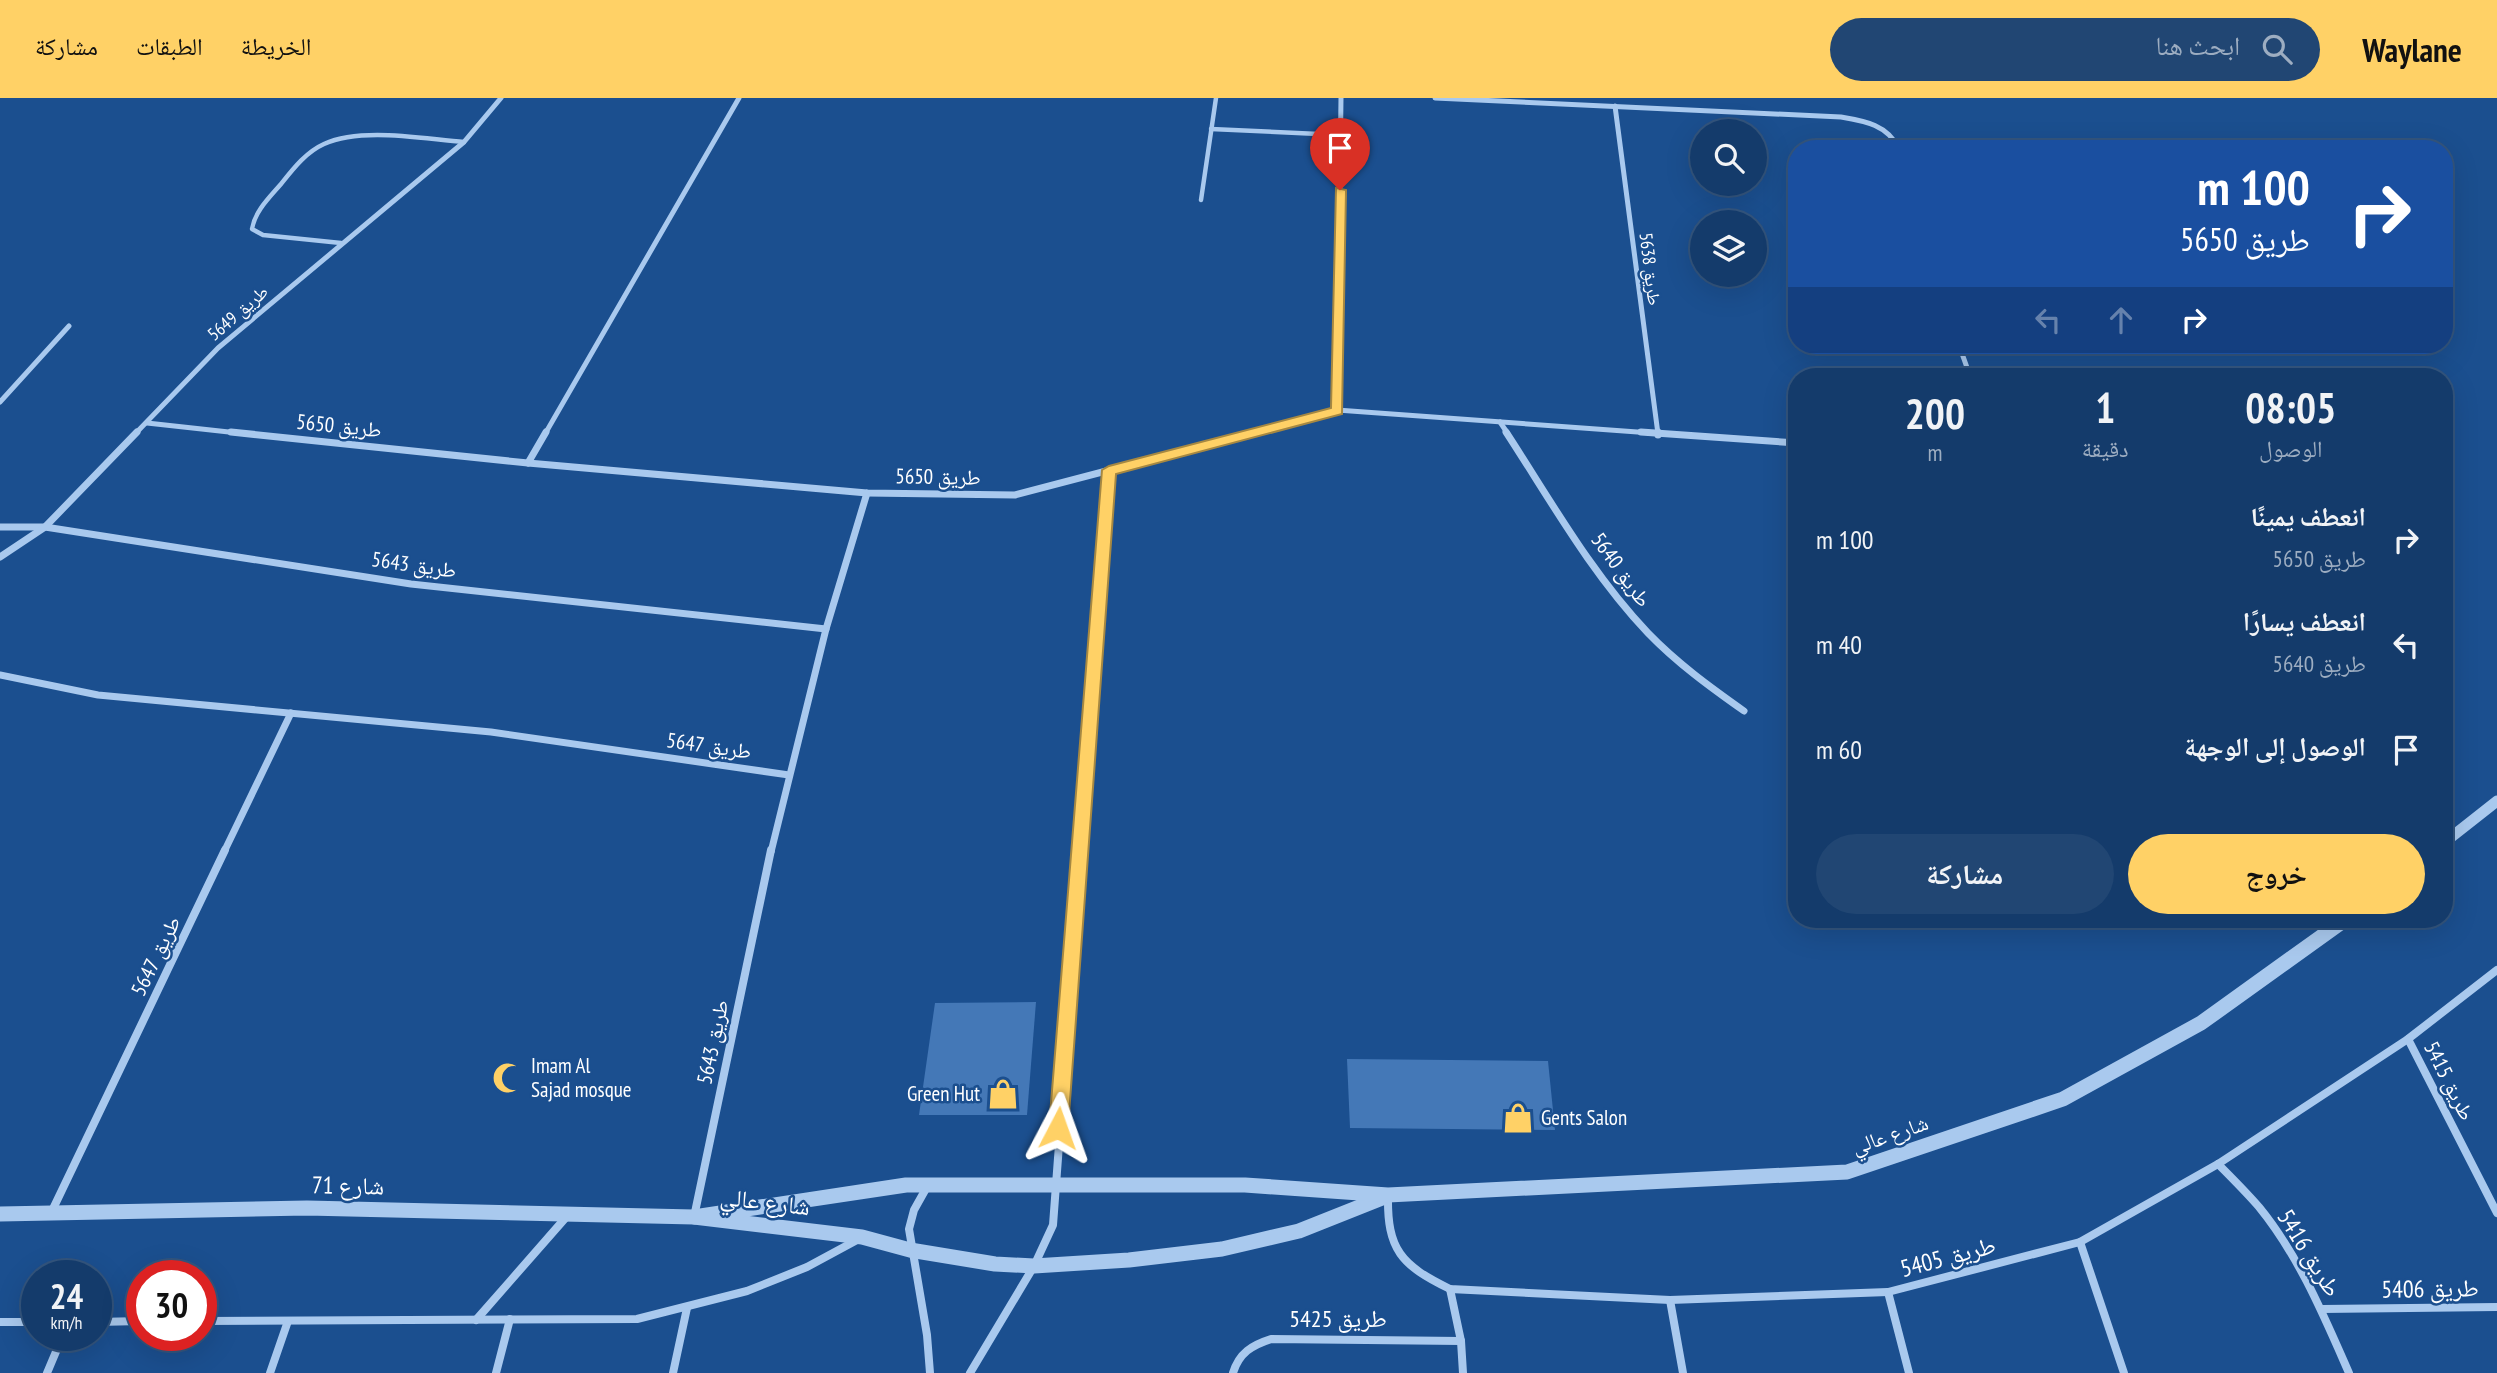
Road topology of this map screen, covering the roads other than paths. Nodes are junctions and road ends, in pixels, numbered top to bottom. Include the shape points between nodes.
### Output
1 (501, 98) edge
2 (738, 98) edge
3 (1216, 98) edge
4 (1341, 98) edge
5 (1435, 98) edge
6 (1615, 106) junction
7 (1211, 129) junction
8 (1340, 135) junction
9 (1894, 140) edge
10 (464, 142) junction
11 (1201, 200) dead end
12 (341, 243) junction
13 (69, 326) dead end
14 (0, 402) edge
15 (1337, 410) junction
16 (1500, 422) junction
17 (147, 423) junction
18 (1658, 435) junction
19 (1788, 442) edge
20 (528, 463) junction
21 (1109, 470) junction
22 (867, 493) junction
23 (0, 527) edge
24 (45, 527) junction
25 (0, 557) edge
26 (825, 629) junction
27 (0, 675) edge
28 (1744, 711) dead end
29 (291, 713) junction
30 (789, 775) junction
31 (2497, 801) edge
32 (2453, 836) edge
33 (2333, 928) edge
34 (2497, 970) edge
35 (2408, 1040) junction
36 (2218, 1164) junction
37 (1054, 1183) junction
38 (928, 1184) junction
39 (1388, 1195) junction
40 (51, 1213) junction
41 (2497, 1213) edge
42 (0, 1214) edge
43 (569, 1214) junction
44 (694, 1217) junction
45 (862, 1237) junction
46 (2080, 1242) junction
47 (911, 1250) junction
48 (1034, 1266) junction
49 (1450, 1289) junction
50 (1888, 1292) junction
51 (1670, 1300) junction
52 (2497, 1307) edge
53 (687, 1308) junction
54 (2322, 1309) junction
55 (510, 1319) junction
56 (476, 1320) junction
57 (217, 1321) edge
58 (288, 1321) junction
59 (0, 1322) edge
60 (21, 1322) edge
61 (1461, 1341) junction
62 (56, 1351) edge
63 (47, 1373) edge
64 (270, 1373) edge
65 (496, 1373) edge
66 (673, 1373) edge
67 (930, 1373) edge
68 (970, 1373) edge
69 (1233, 1373) edge
70 (1464, 1373) edge
71 (1683, 1373) edge
72 (1909, 1373) edge
73 (2124, 1373) edge
74 (2349, 1373) edge

1 - 10 street, طريق 5649
2 - 20 street
3 - 7 lane
4 - 8 street
5 - 6 street
6 - 9 street via 1840,117 1874,123
6 - 18 street, طريق 5638
7 - 8 lane
7 - 11 lane
8 - 15 street
10 - 12 street, طريق 5649
10 - 12 lane via 366,137 324,143 310,152 254,217 252,229 263,235
12 - 17 street, طريق 5649 via 218,348
13 - 14 street
15 - 16 street
15 - 21 street, طريق 5650
16 - 18 street
16 - 28 street, طريق 5640 via 1612,591 1638,622 1677,661
17 - 20 street, طريق 5650
17 - 24 street, طريق 5649
18 - 19 street
20 - 22 street, طريق 5650
21 - 22 street, طريق 5650 via 1015,495
21 - 37 street
22 - 26 street, طريق 5643
23 - 24 street, طريق 5643
24 - 25 street, طريق 5649
24 - 26 street, طريق 5643 via 411,584
26 - 30 street, طريق 5643
27 - 29 street, طريق 5647 via 98,695
29 - 30 street, طريق 5647 via 491,732
29 - 40 street, طريق 5647
30 - 44 street, طريق 5643
31 - 32 street
33 - 39 street, شارع عالي via 2201,1023 2063,1099 1847,1172
34 - 35 street, طريق 5405
35 - 36 street, طريق 5405
35 - 41 street, طريق 5415
36 - 46 street, طريق 5405
36 - 54 street, طريق 5416 via 2259,1208
37 - 38 street, شارع عالي
37 - 39 street, شارع عالي via 1245,1185
37 - 48 street via 1053,1225
38 - 44 street, شارع عالي
38 - 47 street via 911,1221
39 - 48 street, شارع عالي via 1299,1231 1222,1249
39 - 49 street, طريق 5405 via 1388,1231 1401,1255 1424,1278
40 - 42 street, شارع 71
40 - 43 street, شارع 71 via 307,1208
43 - 44 street, شارع 71
43 - 56 street
44 - 45 street, شارع عالي
45 - 47 street, شارع عالي
45 - 53 street via 807,1267
46 - 50 street, طريق 5405
46 - 73 street
47 - 48 street, شارع عالي
47 - 67 street
48 - 68 street
49 - 51 street, طريق 5405
49 - 61 street
50 - 51 street, طريق 5405
50 - 72 street
51 - 71 street
52 - 54 street, طريق 5406
53 - 55 street via 637,1319
53 - 66 street
54 - 74 street, طريق 5416
55 - 56 street
55 - 65 street
56 - 58 street
57 - 58 street
58 - 64 street
59 - 60 street
61 - 69 street, طريق 5425 via 1271,1339 1250,1345 1235,1362
61 - 70 street
62 - 63 street

